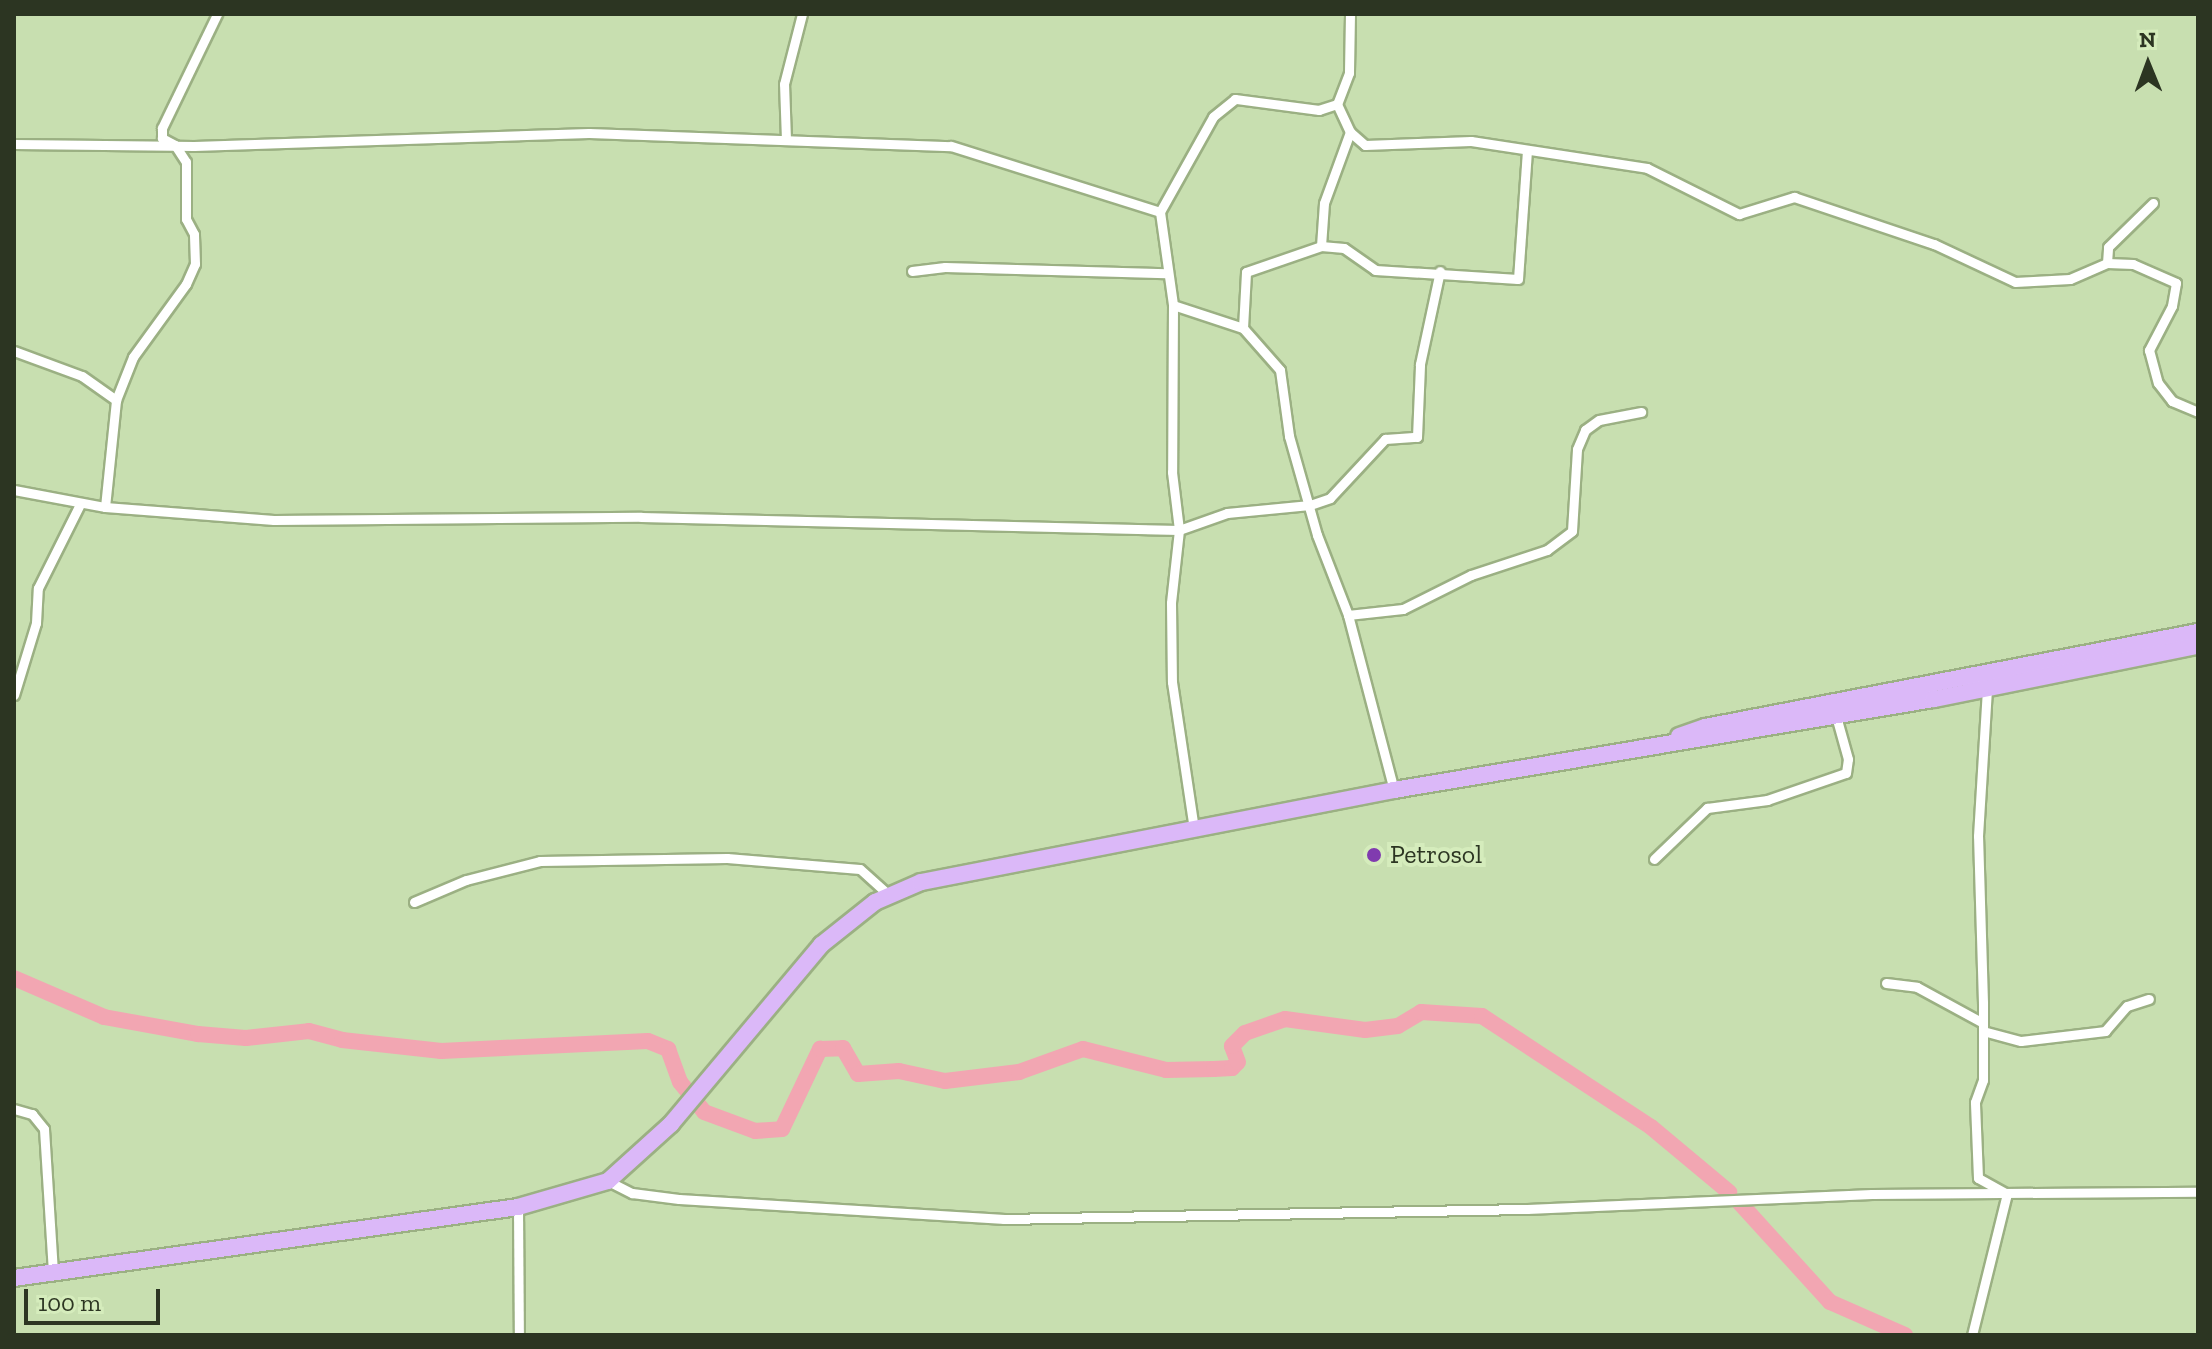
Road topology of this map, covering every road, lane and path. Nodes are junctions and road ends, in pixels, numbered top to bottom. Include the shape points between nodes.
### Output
1 (217, 14) edge
2 (802, 14) edge
3 (1350, 14) edge
4 (1337, 104) junction
5 (1350, 132) junction
6 (786, 140) junction
7 (14, 144) edge
8 (175, 145) junction
9 (1527, 151) junction
10 (2153, 203) dead end
11 (1160, 212) junction
12 (1321, 246) junction
13 (2107, 263) junction
14 (912, 271) dead end
15 (1440, 271) junction
16 (1166, 273) junction
17 (1173, 305) junction
18 (1243, 328) junction
19 (14, 351) edge
20 (116, 400) junction
21 (1641, 412) dead end
22 (2198, 412) edge
23 (14, 490) edge
24 (80, 504) junction
25 (1310, 505) junction
26 (105, 507) junction
27 (1179, 530) junction
28 (1348, 615) junction
29 (2198, 632) edge
30 (2198, 646) edge
31 (1987, 688) junction
32 (14, 695) edge
33 (1836, 716) junction
34 (1651, 746) junction
35 (1394, 790) junction
36 (1194, 829) junction
37 (1654, 859) dead end
38 (889, 895) junction
39 (414, 902) dead end
40 (1886, 983) dead end
41 (2149, 999) dead end
42 (1983, 1027) junction
43 (14, 1109) edge
44 (608, 1181) junction
45 (2198, 1192) edge
46 (2007, 1194) junction
47 (518, 1207) junction
48 (53, 1272) junction
49 (14, 1278) edge
50 (522, 1335) edge
51 (1972, 1335) edge

1 - 8 street via 162,128 162,138
2 - 6 street via 784,84
3 - 4 street via 1349,73
4 - 5 street
4 - 11 street via 1319,110 1235,99 1213,117
5 - 9 street via 1365,145 1471,141
5 - 12 street via 1324,203
6 - 8 street via 589,133
6 - 11 street via 951,146
7 - 8 street
8 - 20 street via 186,162 186,219 194,234 195,264 133,357
9 - 13 street via 1647,168 1739,214 1794,197 1934,244 2015,282 2070,279
9 - 15 street via 1518,279
10 - 13 street via 2108,247
11 - 16 street
12 - 15 street via 1344,248 1375,270
12 - 18 street via 1246,272
13 - 22 street via 2133,264 2176,283 2172,306 2149,350 2158,383 2172,401
14 - 16 street via 945,267
15 - 25 street via 1420,364 1417,437 1385,439 1330,498
16 - 17 street
17 - 18 street
17 - 27 street via 1172,472
18 - 25 street via 1280,370 1289,436
19 - 20 street via 82,376
20 - 26 street
21 - 28 street via 1599,420 1585,430 1577,449 1572,531 1547,550 1471,575 1403,609
23 - 24 street
24 - 26 street
24 - 32 street via 38,588 36,623
25 - 27 street via 1227,513
25 - 28 street
26 - 27 street via 274,520 641,517
27 - 36 street via 1171,603 1172,682
28 - 35 street
29 - 34 highway via 1705,727
30 - 31 highway
31 - 33 highway
31 - 42 street via 1978,836
33 - 34 highway
33 - 37 street via 1848,759 1846,773 1767,800 1707,808
34 - 35 highway
35 - 36 highway
36 - 38 highway via 941,876
38 - 39 street via 860,869 713,858 540,861 466,880
38 - 44 highway via 849,919 821,945 671,1124
40 - 42 street via 1917,987
41 - 42 street via 2127,1006 2105,1031 2021,1041
42 - 46 street via 1983,1080 1975,1102 1978,1178
43 - 48 street via 32,1114 44,1129
44 - 46 street via 632,1193 679,1199 1004,1219
44 - 47 highway
45 - 46 street
46 - 51 street
47 - 48 highway
47 - 50 street
48 - 49 highway

